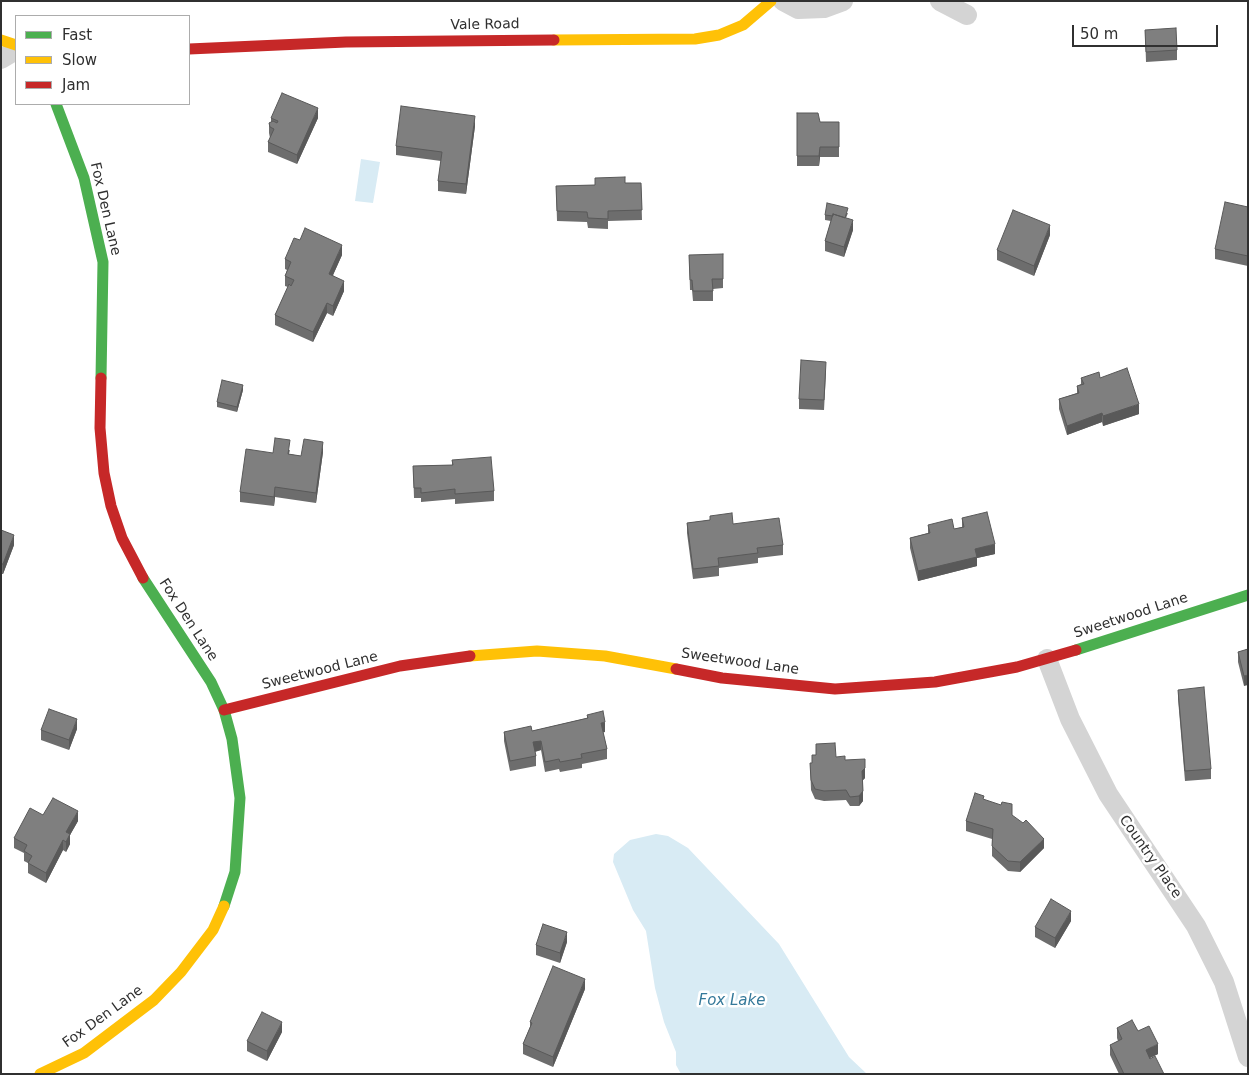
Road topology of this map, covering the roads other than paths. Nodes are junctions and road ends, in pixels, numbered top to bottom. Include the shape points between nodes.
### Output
1 (771, 1) edge
2 (783, 1) edge
3 (843, 1) edge
4 (940, 1) edge
5 (967, 14) dead end
6 (1, 40) edge
7 (15, 45) edge
8 (190, 49) edge
9 (15, 51) edge
10 (1, 59) edge
11 (56, 105) edge
12 (1248, 595) edge
13 (1047, 659) junction
14 (224, 710) junction
15 (1248, 1057) edge
16 (49, 1072) edge

1 - 8 street, Vale Road via 744,25 719,35 694,39 346,42
2 - 3 street via 798,9 824,8
4 - 5 street
6 - 7 street
9 - 10 street
11 - 14 street, Fox Den Lane via 84,178 102,255 100,428 111,506 137,569 211,682
12 - 13 street, Sweetwood Lane
13 - 14 street, Sweetwood Lane via 935,682 835,688 722,678 605,656 537,651 488,654 400,666
13 - 15 street, Country Place via 1070,719 1111,800 1196,926 1226,990
14 - 16 street, Fox Den Lane via 232,739 240,798 236,872 213,930 181,972 154,1000 84,1053

